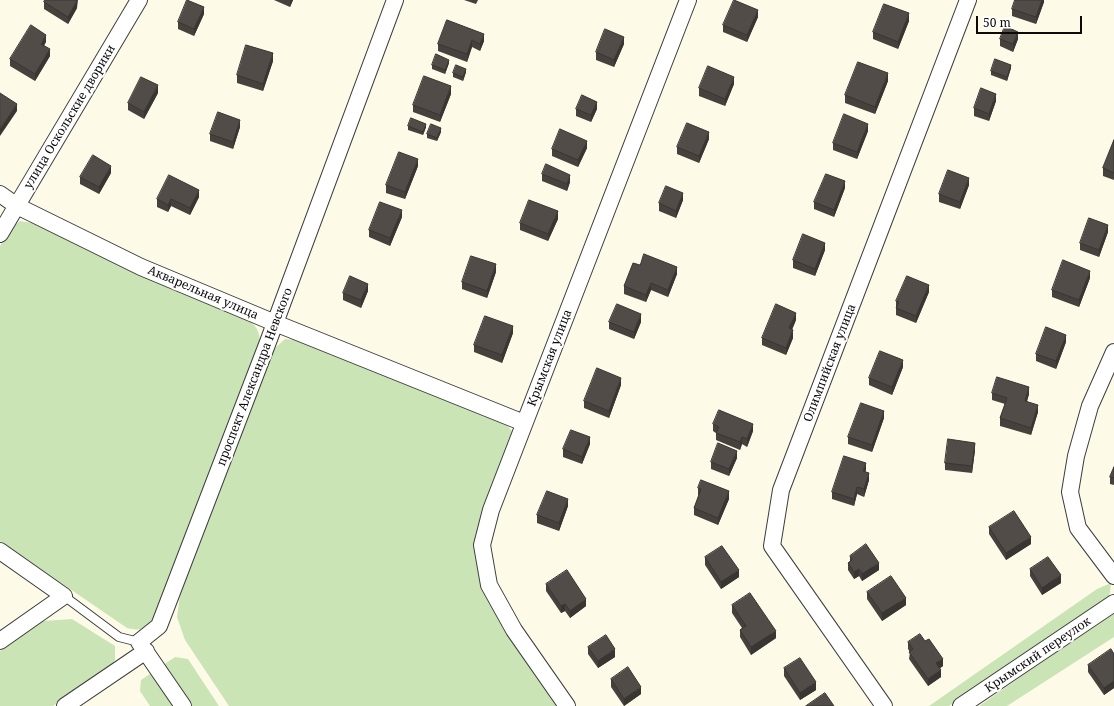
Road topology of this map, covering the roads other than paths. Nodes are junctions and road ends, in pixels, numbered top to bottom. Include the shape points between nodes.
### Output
1 (140, 0) edge
2 (395, 0) edge
3 (688, 0) edge
4 (968, 0) edge
5 (0, 194) edge
6 (17, 206) junction
7 (0, 234) edge
8 (275, 323) junction
9 (1114, 352) edge
10 (524, 424) junction
11 (0, 551) edge
12 (1114, 576) edge
13 (64, 596) junction
14 (1114, 603) edge
15 (0, 641) edge
16 (142, 647) junction
17 (65, 706) edge
18 (183, 706) edge
19 (567, 706) edge
20 (884, 706) edge
21 (961, 706) edge

1 - 6 street, улица Оскольские дворики
2 - 8 street, проспект Александра Невского
3 - 10 street, Крымская улица
4 - 20 street, Олимпийская улица via 781,490 772,546
5 - 6 street, Акварельная улица
6 - 7 street, улица Оскольские дворики
6 - 8 street, Акварельная улица via 141,267
8 - 10 street, Акварельная улица
8 - 16 street, проспект Александра Невского via 159,626
9 - 12 street via 1090,406 1076,456 1070,492 1078,528
10 - 19 street, Крымская улица via 491,510 482,545 489,585 514,630
11 - 13 street
13 - 15 street
13 - 16 lane via 119,637
14 - 21 street, Крымский переулок
16 - 17 street, проспект Александра Невского
16 - 18 street

